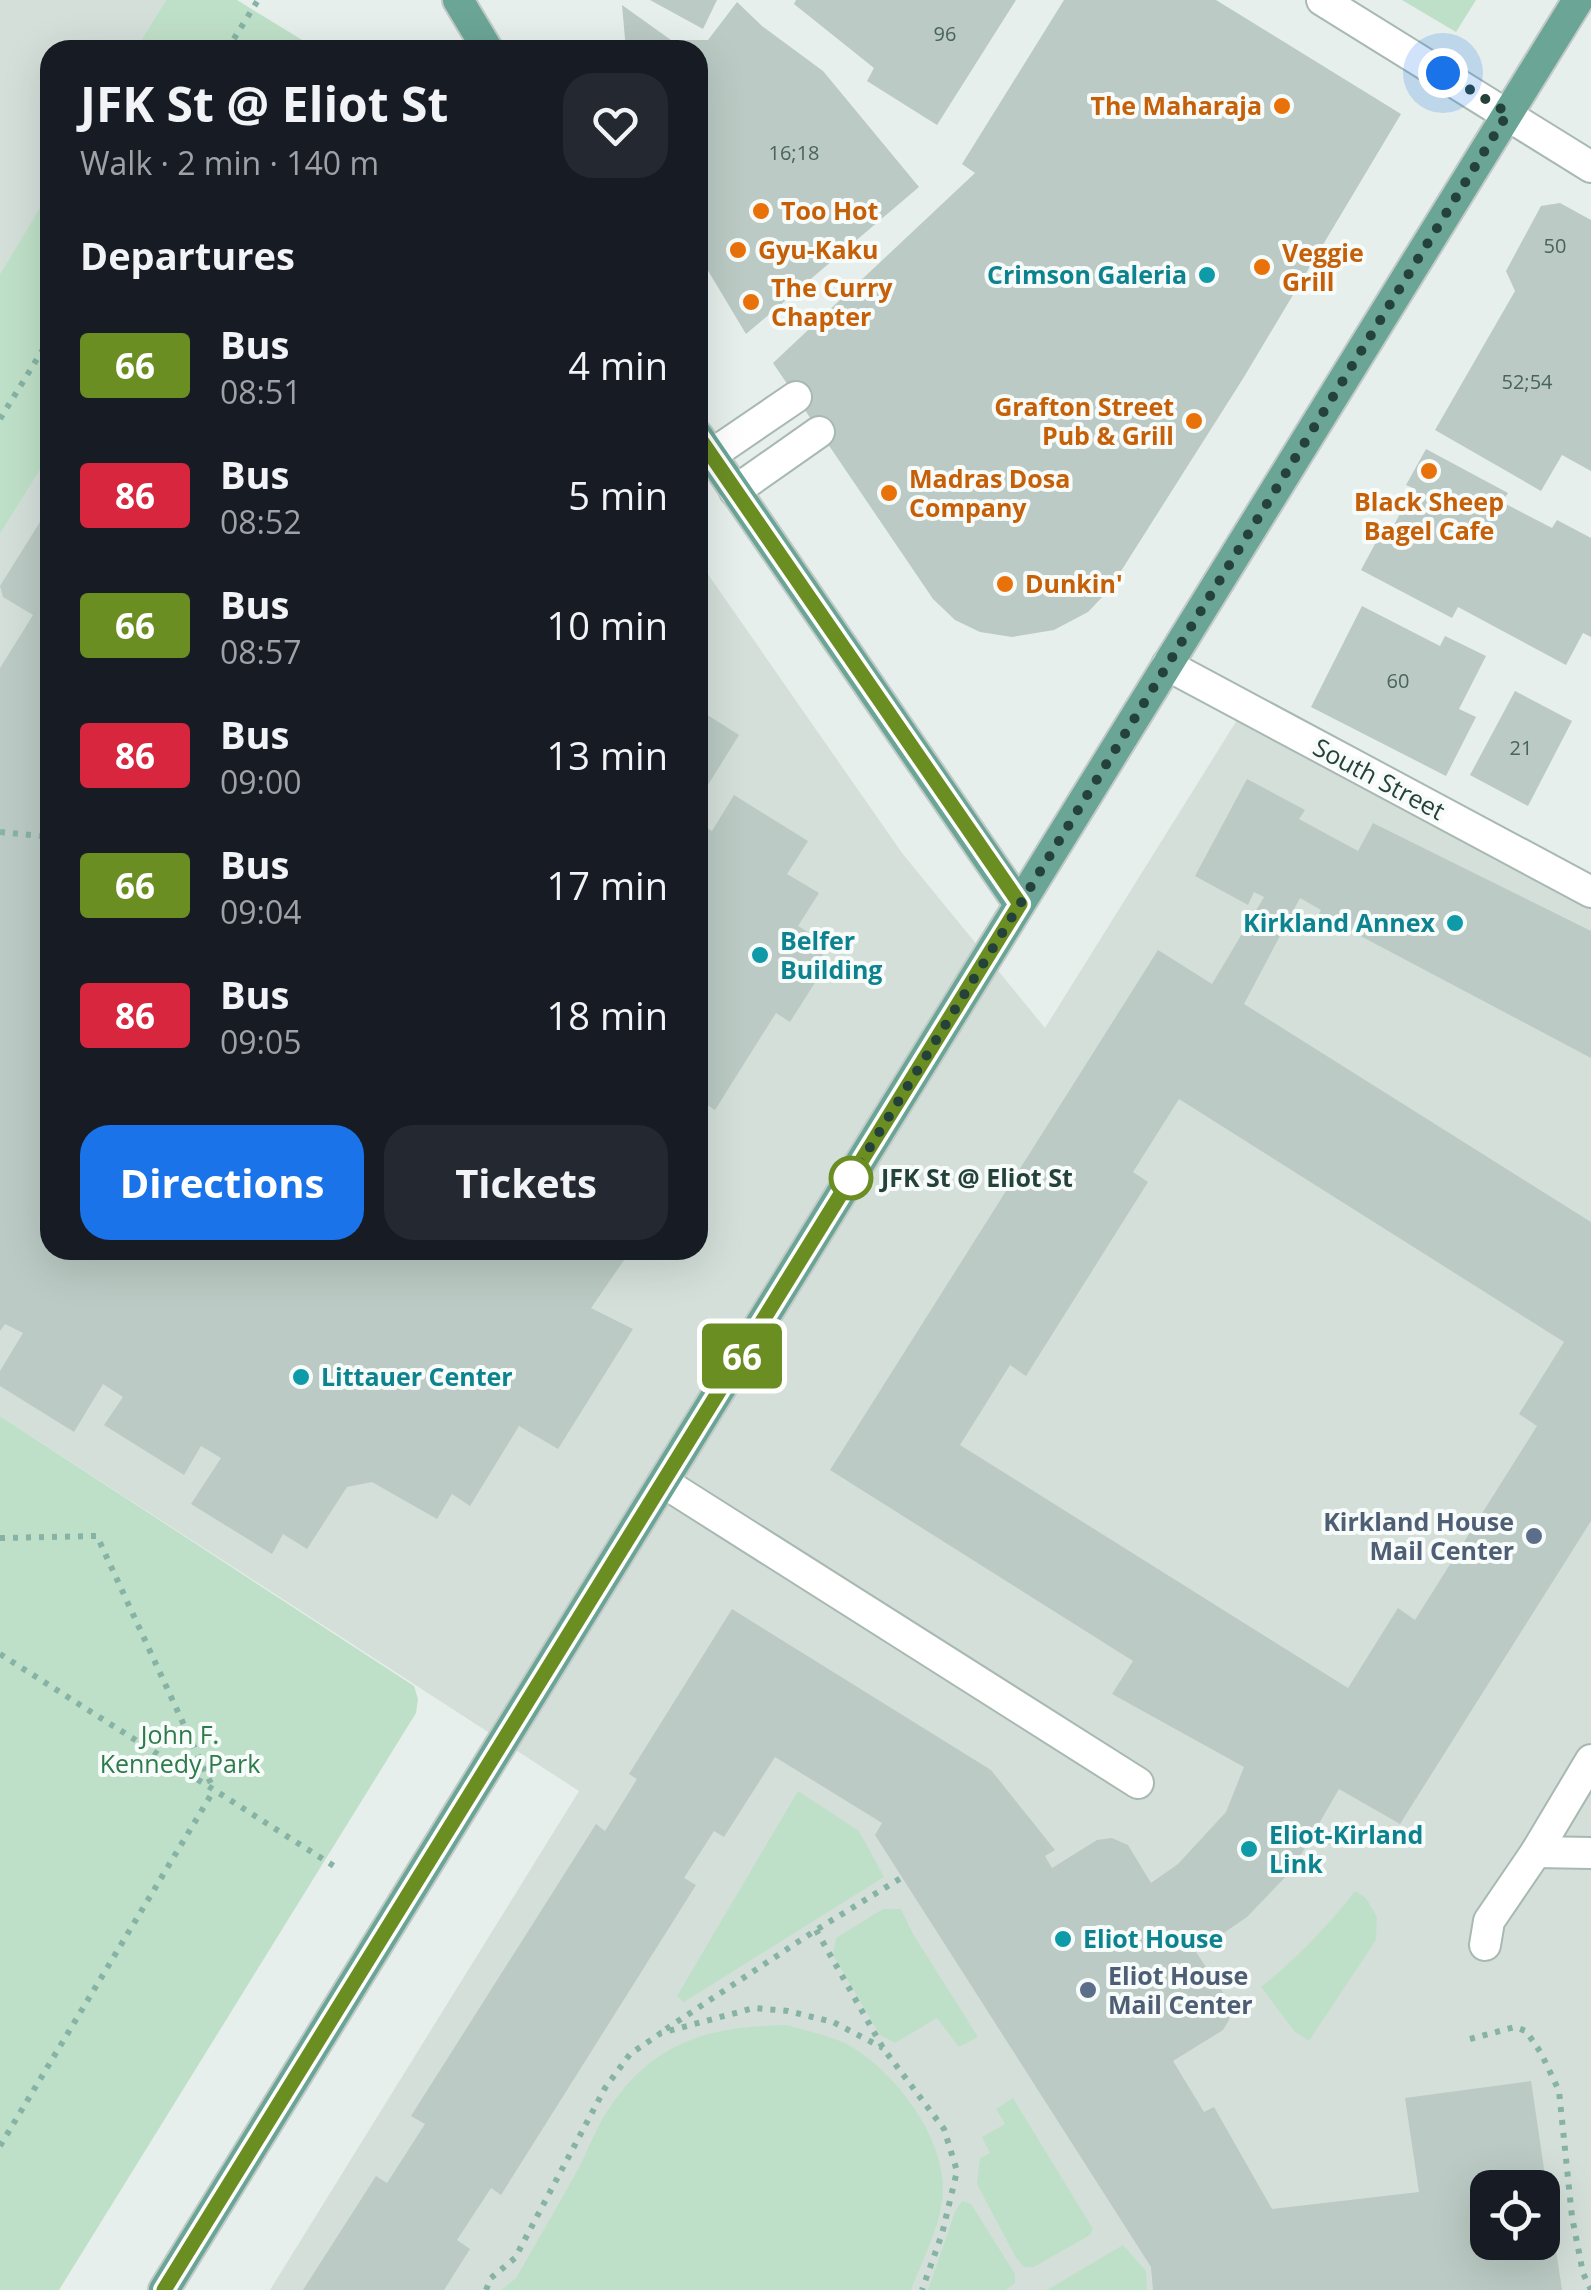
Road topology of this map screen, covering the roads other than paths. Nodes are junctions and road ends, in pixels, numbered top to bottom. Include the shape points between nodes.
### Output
1 (458, 0) edge
2 (1322, 0) edge
3 (1578, 0) edge
4 (482, 40) edge
5 (1508, 113) junction
6 (1591, 167) edge
7 (796, 397) dead end
8 (819, 432) dead end
9 (708, 443) edge
10 (708, 451) edge
11 (735, 490) junction
12 (1167, 666) junction
13 (1591, 892) edge
14 (1020, 904) junction
15 (663, 1482) junction
16 (1591, 1760) edge
17 (1138, 1783) dead end
18 (1536, 1852) junction
19 (1591, 1853) edge
20 (1485, 1946) dead end
21 (164, 2290) edge

1 - 4 main road
2 - 5 street
3 - 5 main road
5 - 6 street
5 - 12 main road
7 - 9 street
8 - 11 street
10 - 11 main road
11 - 14 main road
12 - 13 street, South Street
12 - 14 main road
14 - 15 main road
15 - 17 street
15 - 21 main road
16 - 18 street
18 - 19 street
18 - 20 street via 1489,1921

